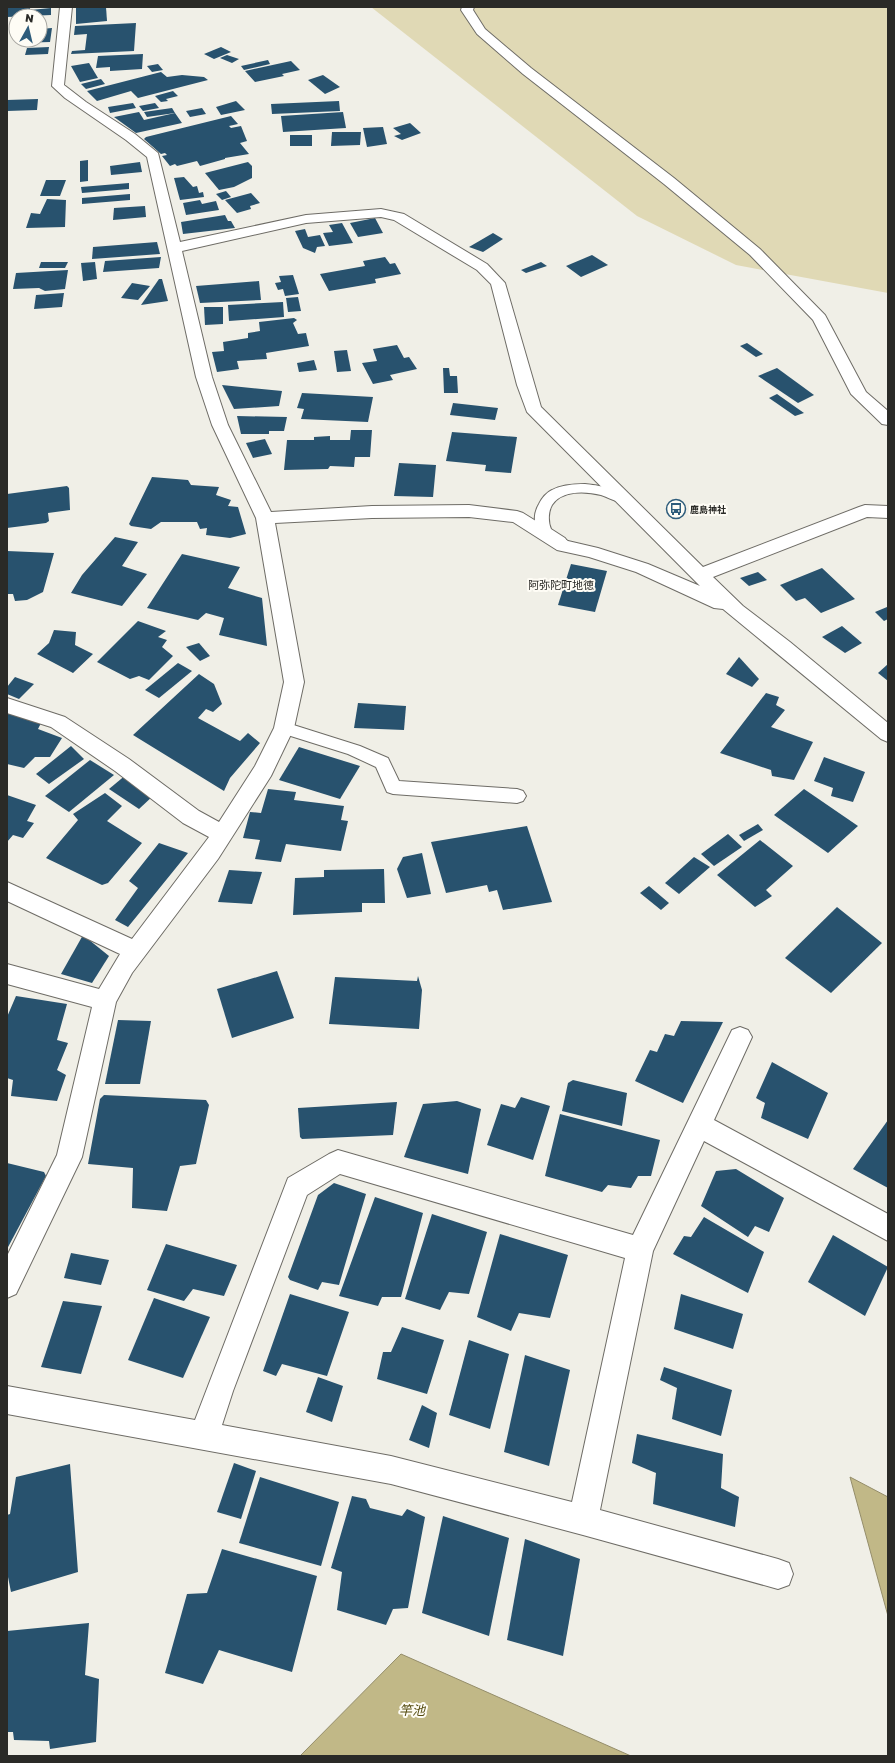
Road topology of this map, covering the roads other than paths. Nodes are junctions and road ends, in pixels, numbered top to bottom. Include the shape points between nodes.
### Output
1 (66, 7) edge
2 (468, 7) edge
3 (174, 248) junction
4 (888, 420) edge
5 (622, 498) junction
6 (888, 512) edge
7 (266, 518) junction
8 (575, 549) junction
9 (701, 575) junction
10 (736, 611) junction
11 (7, 705) edge
12 (284, 728) junction
13 (888, 734) edge
14 (517, 796) dead end
15 (222, 834) junction
16 (7, 891) edge
17 (136, 951) junction
18 (7, 974) edge
19 (105, 1001) junction
20 (740, 1037) dead end
21 (698, 1125) junction
22 (888, 1228) edge
23 (640, 1250) junction
24 (7, 1285) edge
25 (7, 1400) edge
26 (204, 1436) junction
27 (583, 1520) junction
28 (778, 1574) dead end

1 - 3 street via 58,86 73,100 143,146 153,156
2 - 4 street via 467,10 480,31 521,66 669,181 755,252 820,318 859,394
3 - 5 street via 306,220 381,213 399,217 482,267 498,283 533,409
3 - 7 street via 204,377 220,425
5 - 8 lane via 598,489 580,488 561,491 548,500 541,517 545,531
5 - 9 street
6 - 9 street via 865,511
7 - 8 street via 372,512 469,511 517,517 563,546
7 - 12 street via 294,682
8 - 10 street via 642,568
9 - 10 street
10 - 13 street
11 - 15 street via 58,722 122,765 191,817
12 - 14 lane via 354,750 382,763 393,787
12 - 15 street via 264,770
15 - 17 street
16 - 17 street
17 - 19 street via 124,966
18 - 19 street
19 - 24 street via 69,1157
20 - 21 street
21 - 22 street
21 - 23 street
23 - 26 street via 338,1162 298,1187
23 - 27 street
25 - 26 street
26 - 27 street via 391,1470
27 - 28 street

